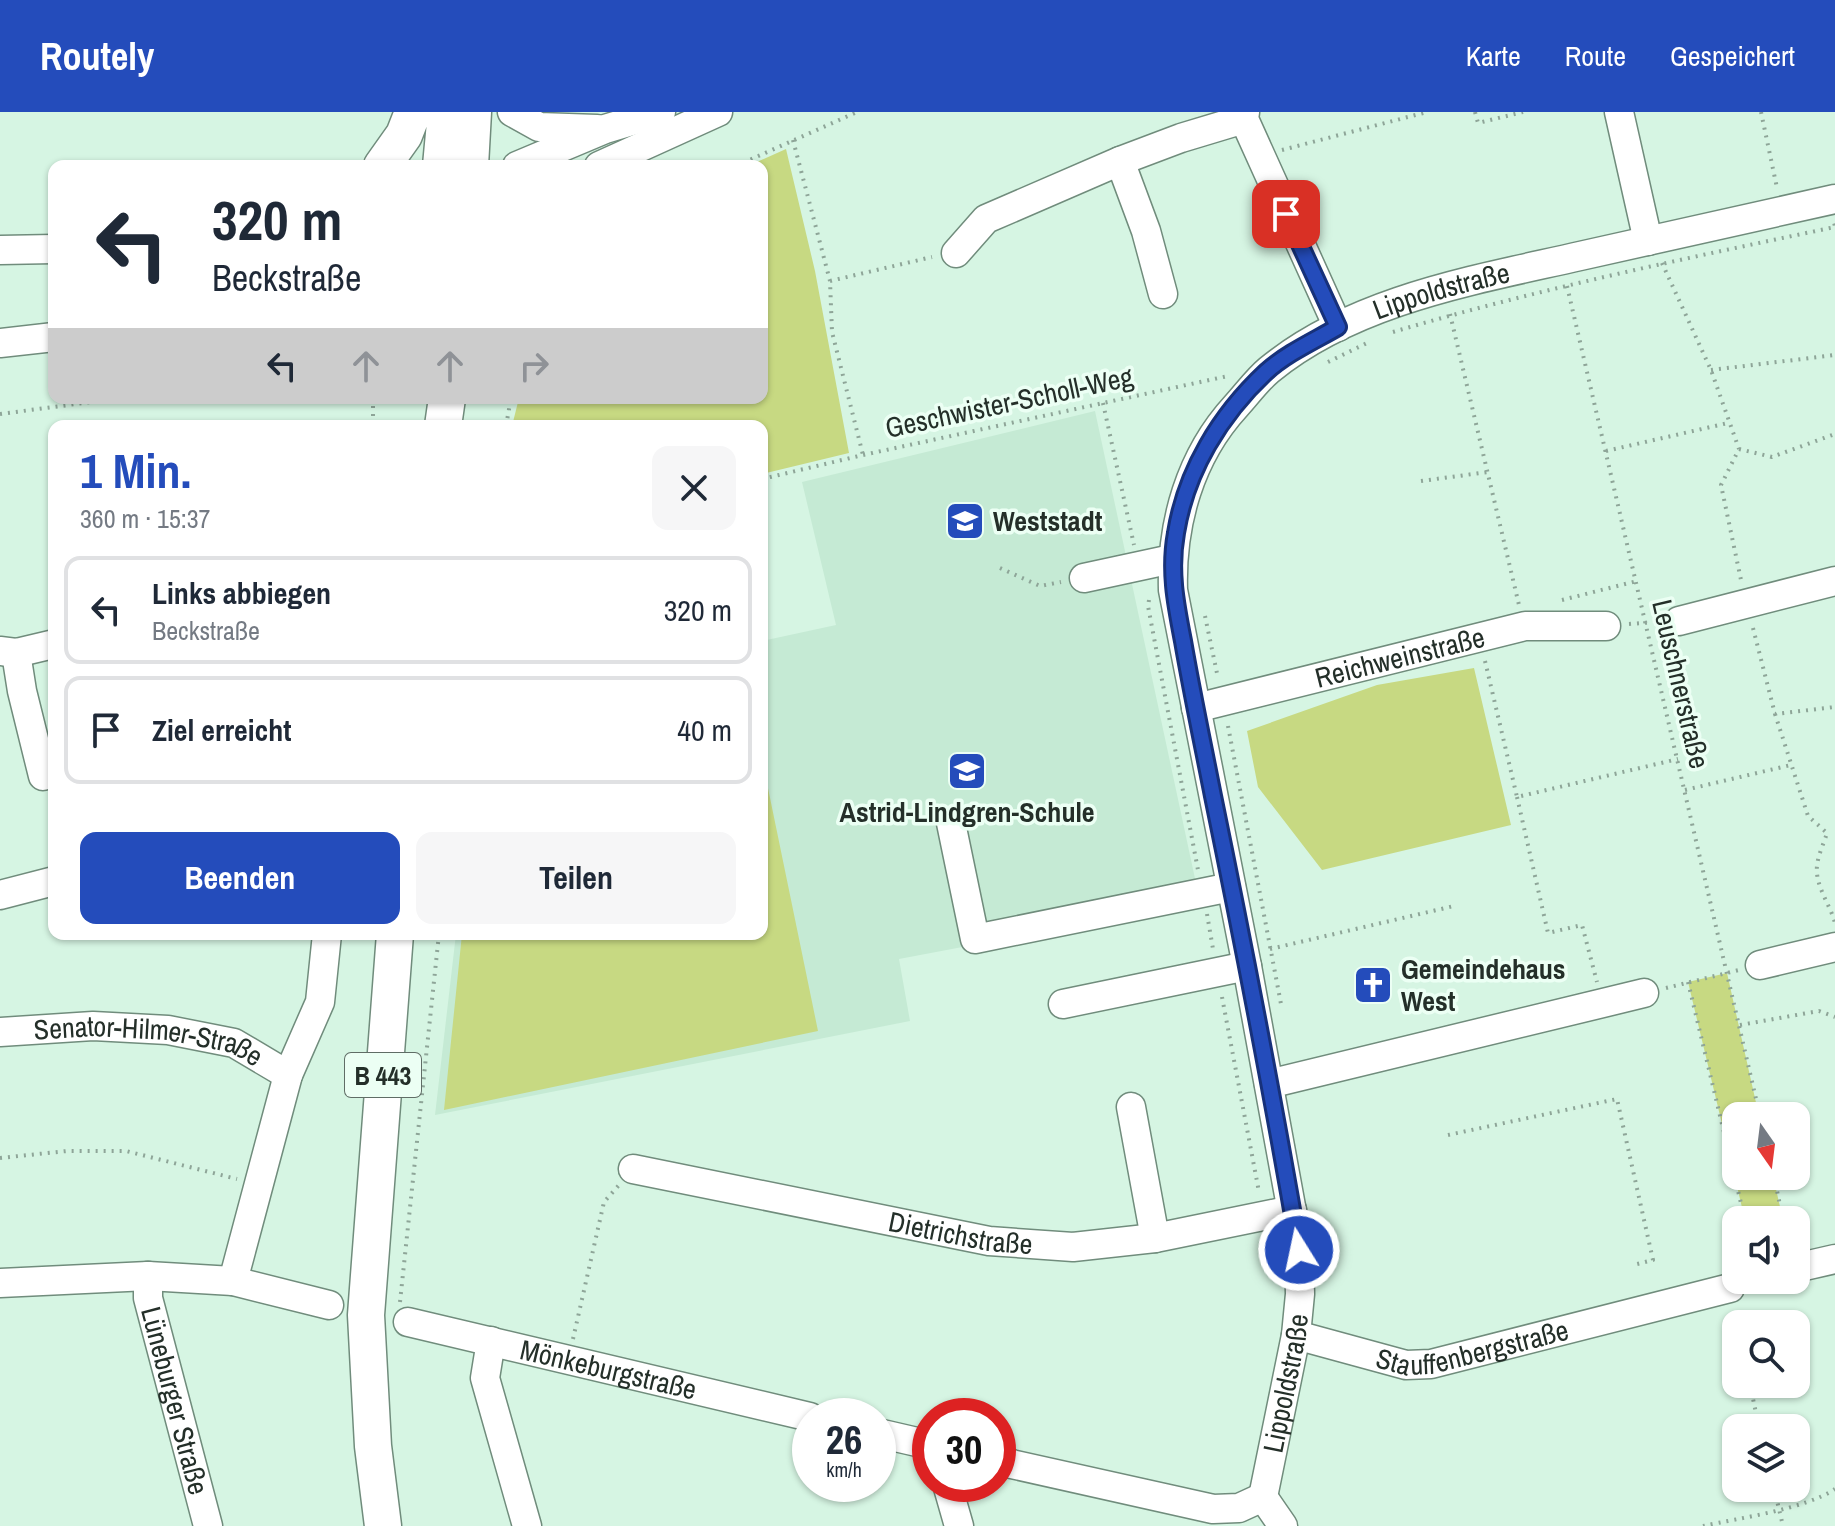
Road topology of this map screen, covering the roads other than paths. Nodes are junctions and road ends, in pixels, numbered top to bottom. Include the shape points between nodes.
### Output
1 (413, 112) edge
2 (446, 112) edge
3 (473, 112) edge
4 (512, 112) edge
5 (661, 112) edge
6 (718, 112) edge
7 (1619, 112) edge
8 (1244, 116) edge
9 (605, 129) junction
10 (386, 160) edge
11 (442, 160) edge
12 (470, 160) edge
13 (531, 160) edge
14 (612, 160) edge
15 (1120, 161) junction
16 (1835, 199) edge
17 (1648, 241) junction
18 (48, 249) edge
19 (0, 250) edge
20 (956, 253) road end
21 (1163, 294) dead end
22 (1338, 327) junction
23 (48, 329) edge
24 (48, 338) edge
25 (1, 343) edge
26 (1155, 563) junction
27 (1084, 578) road end
28 (1835, 581) edge
29 (1679, 621) road end
30 (1606, 626) road end
31 (48, 645) edge
32 (8, 652) edge
33 (1196, 708) junction
34 (43, 776) dead end
35 (951, 823) dead end
36 (48, 883) edge
37 (1231, 887) junction
38 (0, 895) edge
39 (326, 940) edge
40 (395, 940) edge
41 (1835, 947) edge
42 (1246, 960) junction
43 (1760, 965) road end
44 (1644, 993) road end
45 (1063, 1004) dead end
46 (0, 1032) edge
47 (288, 1075) junction
48 (1269, 1084) junction
49 (1131, 1107) dead end
50 (633, 1169) road end
51 (1292, 1210) junction
52 (1155, 1238) junction
53 (1835, 1259) edge
54 (1810, 1265) edge
55 (148, 1276) junction
56 (233, 1281) junction
57 (0, 1283) edge
58 (1722, 1290) edge
59 (329, 1305) dead end
60 (404, 1313) road end
61 (1296, 1335) junction
62 (491, 1341) junction
63 (792, 1413) edge
64 (1016, 1465) edge
65 (1263, 1497) junction
66 (952, 1502) edge
67 (208, 1526) edge
68 (383, 1526) edge
69 (527, 1526) edge
70 (959, 1526) edge
71 (1283, 1526) edge

1 - 10 main road
2 - 11 main road
3 - 12 main road
4 - 9 street via 539,127
5 - 9 street
6 - 14 street
7 - 17 street
8 - 15 street
8 - 22 street
9 - 13 street
15 - 20 street via 986,219
15 - 21 street
16 - 17 street, Lippoldstraße
17 - 22 street, Lippoldstraße via 1444,289
18 - 19 street
22 - 26 street, Lippoldstraße via 1267,372 1224,419 1202,453 1176,531
23 - 25 street
24 - 25 street
26 - 27 street
26 - 33 street, Lippoldstraße via 1173,590
28 - 29 street
30 - 33 street, Reichweinstraße via 1525,626
31 - 32 street
32 - 34 street
33 - 37 street, Lippoldstraße
35 - 37 street via 975,939
36 - 38 street
37 - 42 street, Lippoldstraße
39 - 47 street, Senator-Hilmer-Straße via 320,1002
40 - 68 main road, B 443 via 366,1315
41 - 43 street
42 - 45 street via 1217,972
42 - 48 street, Lippoldstraße
44 - 48 street
46 - 47 street, Senator-Hilmer-Straße via 93,1026 168,1030 234,1043
47 - 56 street, Senator-Hilmer-Straße
48 - 51 street, Lippoldstraße
49 - 52 street
50 - 52 street, Dietrichstraße via 989,1241 1073,1247
51 - 52 street, Dietrichstraße
51 - 61 street, Lippoldstraße via 1299,1250
53 - 54 street
55 - 56 street
55 - 57 street
55 - 67 street, Lüneburger Straße via 148,1298
56 - 59 street
58 - 61 street, Stauffenbergstraße via 1431,1364 1406,1365
60 - 62 street, Mönkeburgstraße
61 - 65 street, Lippoldstraße
62 - 63 street, Mönkeburgstraße
62 - 69 street via 485,1378
64 - 65 street via 1213,1509 1239,1508
65 - 71 street
66 - 70 street

